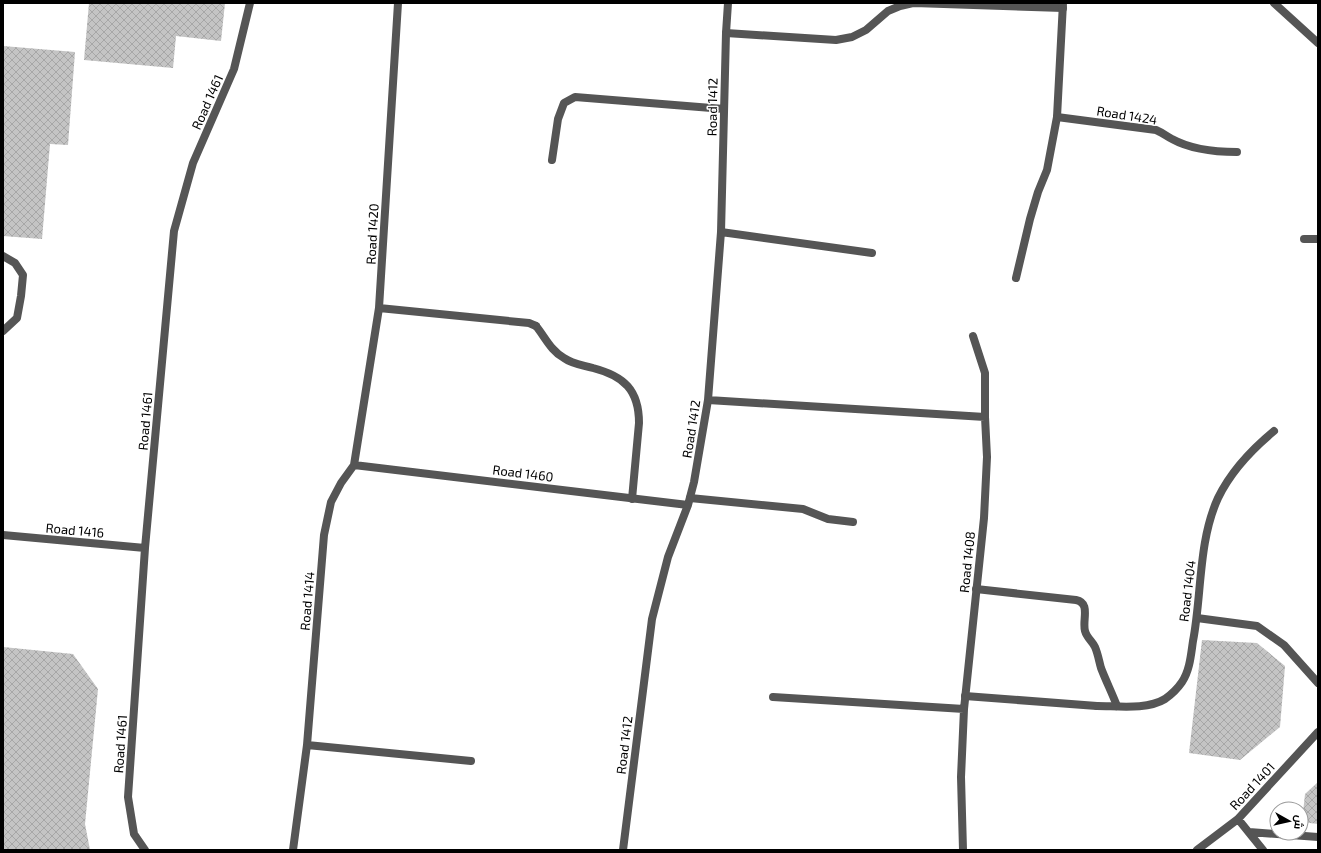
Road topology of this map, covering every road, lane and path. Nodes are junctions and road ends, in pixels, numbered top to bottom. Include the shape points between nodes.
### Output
1 (250, 3) edge
2 (398, 3) edge
3 (728, 3) edge
4 (914, 3) edge
5 (1274, 3) edge
6 (1063, 6) edge
7 (726, 33) junction
8 (1318, 43) edge
9 (724, 109) junction
10 (1057, 117) junction
11 (1237, 152) dead end
12 (552, 160) dead end
13 (721, 232) junction
14 (1304, 239) dead end
15 (1318, 239) edge
16 (872, 253) dead end
17 (3, 256) edge
18 (1016, 278) dead end
19 (379, 308) junction
20 (3, 331) edge
21 (973, 336) dead end
22 (708, 400) junction
23 (985, 418) junction
24 (1274, 431) dead end
25 (354, 465) junction
26 (632, 499) junction
27 (689, 502) junction
28 (853, 522) dead end
29 (3, 535) edge
30 (145, 548) junction
31 (976, 589) junction
32 (1197, 618) junction
33 (1318, 683) edge
34 (965, 696) junction
35 (773, 697) dead end
36 (1117, 706) junction
37 (964, 709) junction
38 (1318, 732) edge
39 (307, 745) junction
40 (471, 761) dead end
41 (1238, 819) junction
42 (1249, 832) junction
43 (1318, 836) edge
44 (145, 850) edge
45 (293, 850) edge
46 (623, 850) edge
47 (963, 850) edge
48 (1197, 850) edge
49 (1263, 850) edge

1 - 30 street, Road 1461 via 234,69 193,163 174,231
2 - 19 street, Road 1420
3 - 7 street, Road 1412
4 - 6 street
4 - 7 street via 888,11 866,30 852,37 836,40
5 - 8 street
6 - 10 street
7 - 9 street, Road 1412
9 - 12 street via 574,97 564,103 558,119
9 - 13 street, Road 1412
10 - 11 street, Road 1424 via 1156,130 1194,148
10 - 18 street via 1047,170 1030,219
13 - 16 street
13 - 22 street, Road 1412
14 - 15 street
17 - 20 street via 16,262 23,275 17,318
19 - 25 street, Road 1420
19 - 26 street via 528,323 536,326 564,359 616,376 632,391 639,412
21 - 23 street, Road 1408 via 985,373
22 - 23 street
22 - 27 street, Road 1412
23 - 31 street, Road 1408 via 987,457 984,518
24 - 32 street, Road 1404 via 1252,450 1233,472 1218,498 1208,526
25 - 26 street, Road 1460
25 - 39 street, Road 1414 via 331,502 324,535
26 - 27 street, Road 1460
27 - 28 street, Road 1460 via 795,508 828,519
27 - 46 street, Road 1412 via 668,557 652,619
29 - 30 street, Road 1416
30 - 44 street, Road 1461 via 128,797 134,834
31 - 34 street, Road 1408
31 - 36 street via 1080,600 1084,603 1086,633 1095,647
32 - 33 street via 1257,626 1284,645
32 - 36 street, Road 1404 via 1187,671 1175,691 1154,704
34 - 36 street, Road 1404
34 - 37 street, Road 1408
35 - 37 street
37 - 47 street, Road 1408 via 961,777
38 - 41 street, Road 1401
39 - 40 street
39 - 45 street, Road 1414
41 - 42 street
41 - 48 street, Road 1401
42 - 43 street
42 - 49 street

